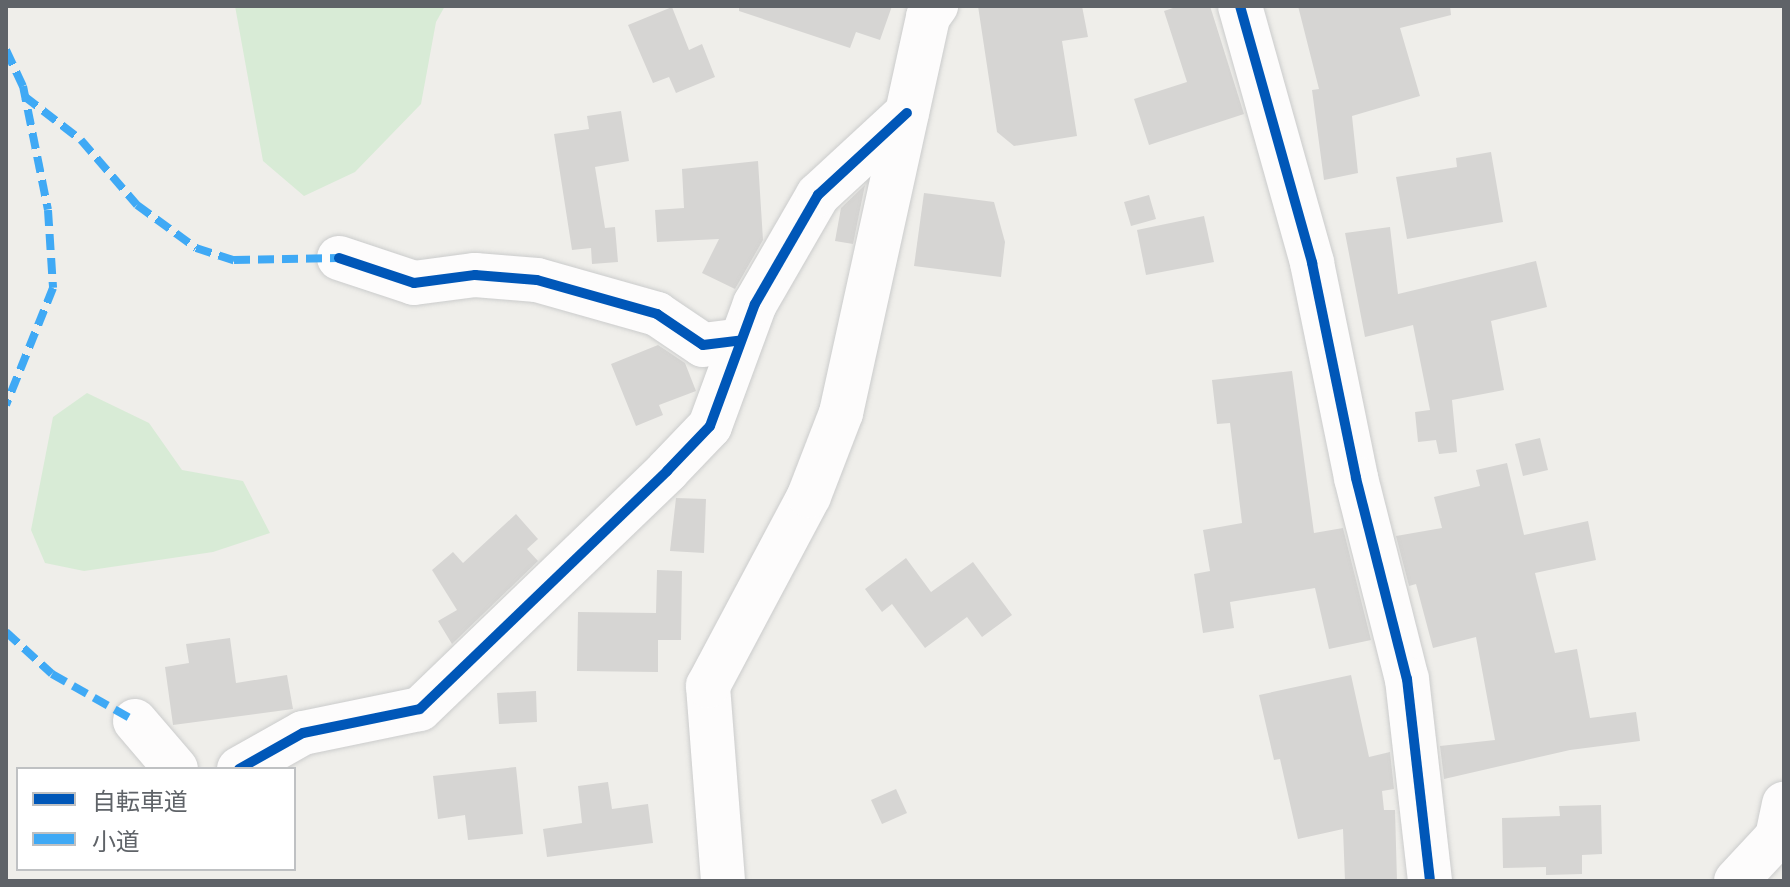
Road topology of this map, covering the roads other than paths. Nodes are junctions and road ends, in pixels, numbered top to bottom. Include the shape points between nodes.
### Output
1 (936, 6) edge
2 (1240, 6) edge
3 (907, 113) junction
4 (339, 258) dead end
5 (741, 340) junction
6 (135, 721) dead end
7 (174, 767) edge
8 (243, 767) edge
9 (1784, 804) edge
10 (723, 881) edge
11 (1430, 881) edge
12 (1736, 881) edge

1 - 3 street via 928,17
2 - 11 street via 1312,263 1356,478 1407,679
3 - 5 street via 818,195 755,304
3 - 10 street via 841,413 809,496 708,686
4 - 5 street via 414,283 475,275 537,280 657,314 703,345
5 - 8 street via 710,426 420,709 303,733
6 - 7 street
9 - 12 street via 1777,837

